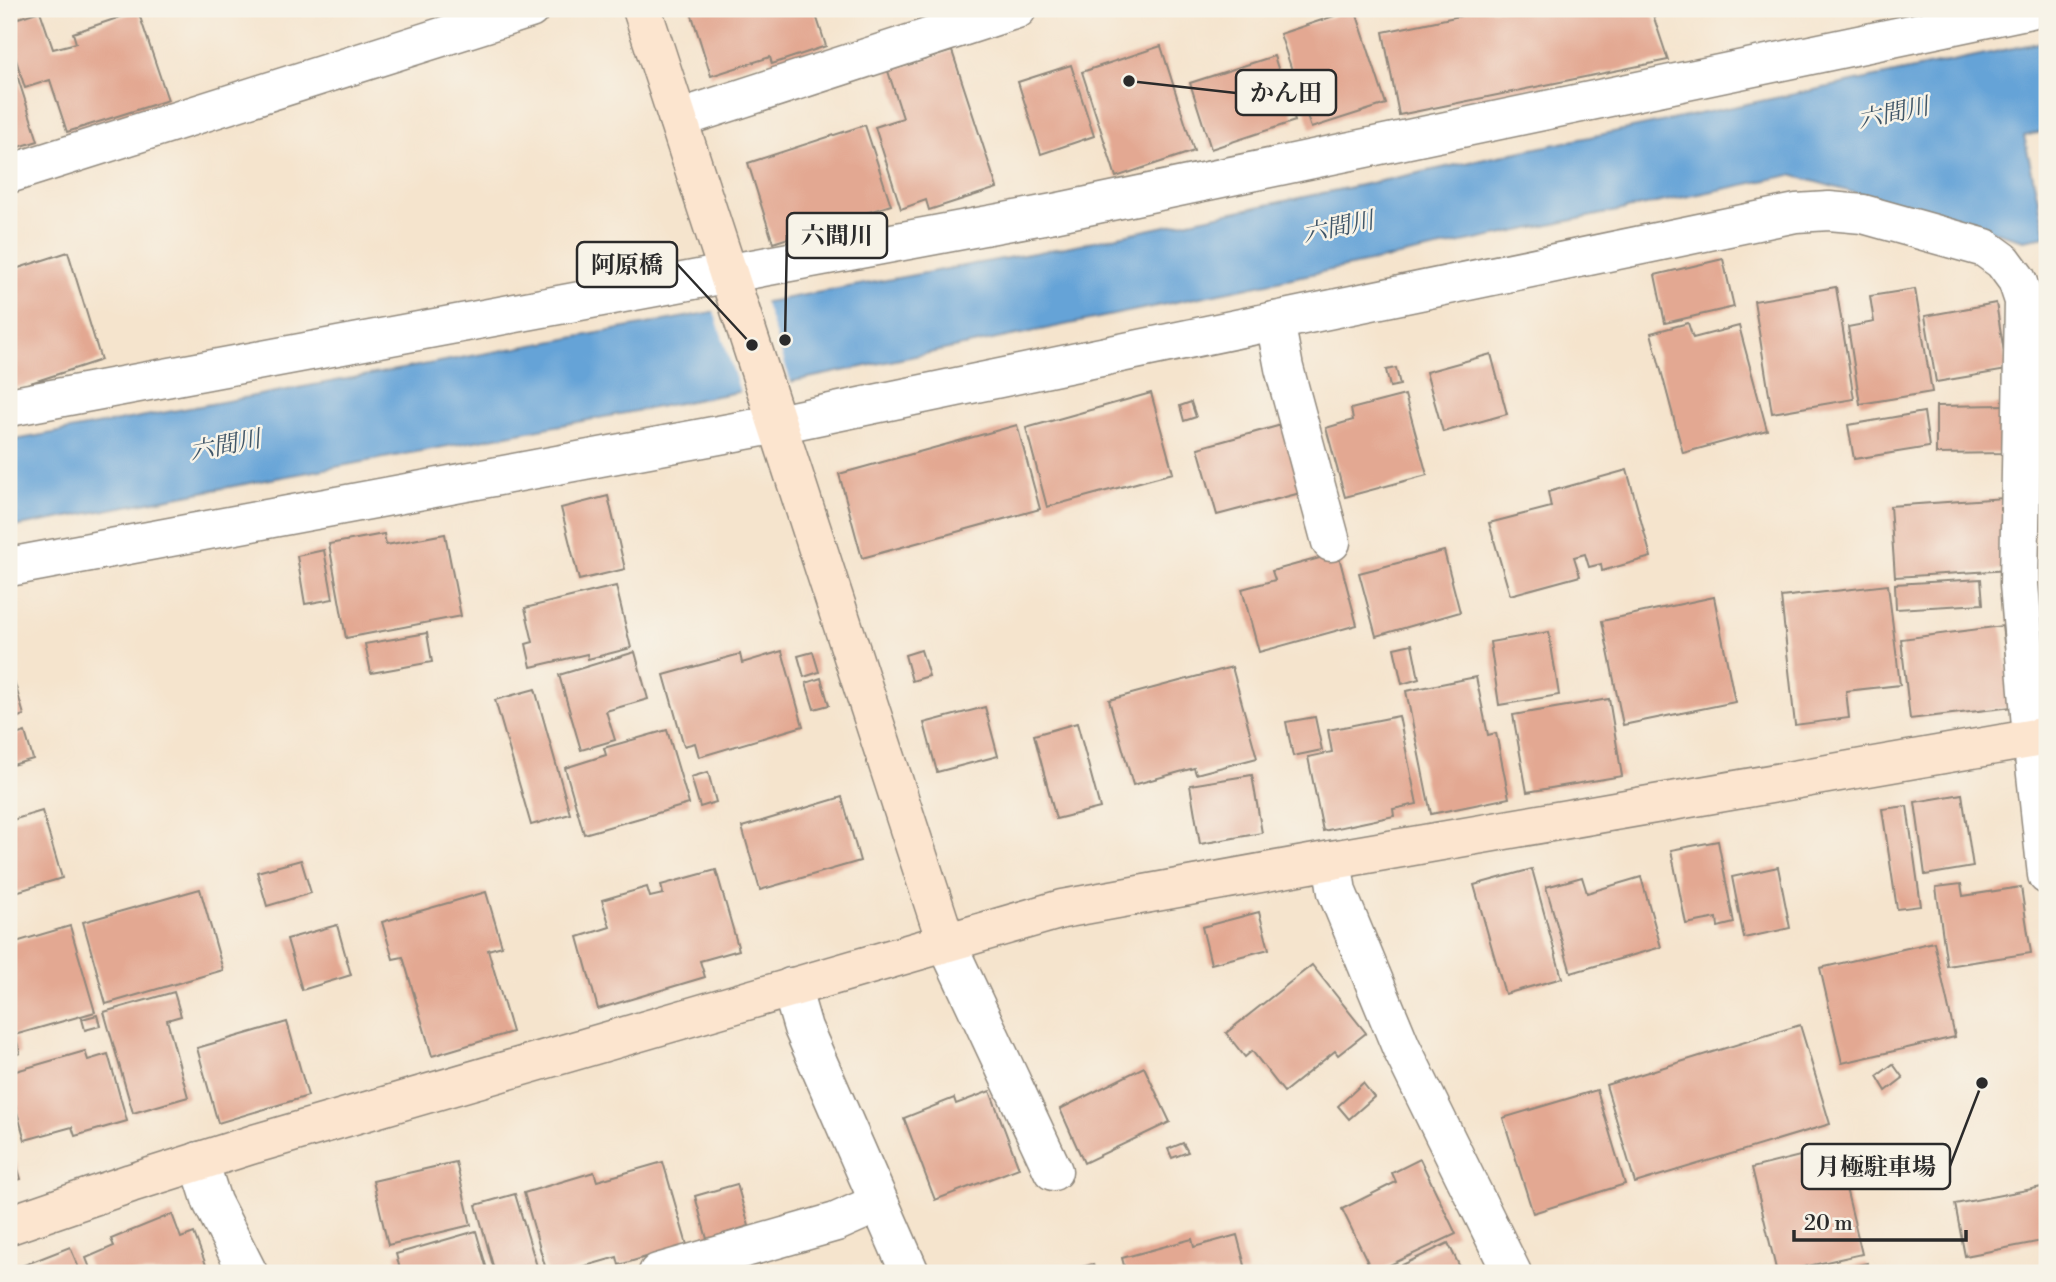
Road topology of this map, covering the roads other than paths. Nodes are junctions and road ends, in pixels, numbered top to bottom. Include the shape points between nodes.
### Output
1 (530, 9) edge
2 (642, 9) edge
3 (1017, 9) edge
4 (2031, 9) edge
5 (678, 119) junction
6 (9, 174) edge
7 (731, 282) junction
8 (2036, 315) edge
9 (1275, 321) junction
10 (9, 407) edge
11 (774, 412) junction
12 (1331, 541) dead end
13 (9, 567) edge
14 (2040, 737) edge
15 (1332, 860) junction
16 (2047, 875) edge
17 (946, 942) junction
18 (791, 987) junction
19 (199, 1161) junction
20 (1053, 1171) dead end
21 (879, 1202) junction
22 (9, 1225) edge
23 (248, 1273) edge
24 (658, 1273) edge
25 (910, 1273) edge
26 (1512, 1273) edge

1 - 6 street
2 - 5 street
3 - 5 street
4 - 7 street
5 - 7 street
7 - 10 street
7 - 11 street
8 - 9 street via 2003,261 1985,248 1863,214 1829,211 1796,213
8 - 14 street via 2019,584
9 - 11 street
9 - 12 street
11 - 13 street
11 - 17 street
14 - 15 street
14 - 16 street
15 - 17 street via 1062,909
15 - 26 street via 1338,892 1401,1047
17 - 18 street
17 - 20 street
18 - 19 street
18 - 21 street via 803,1028
19 - 22 street
19 - 23 street via 212,1202
21 - 24 street via 836,1222
21 - 25 street

